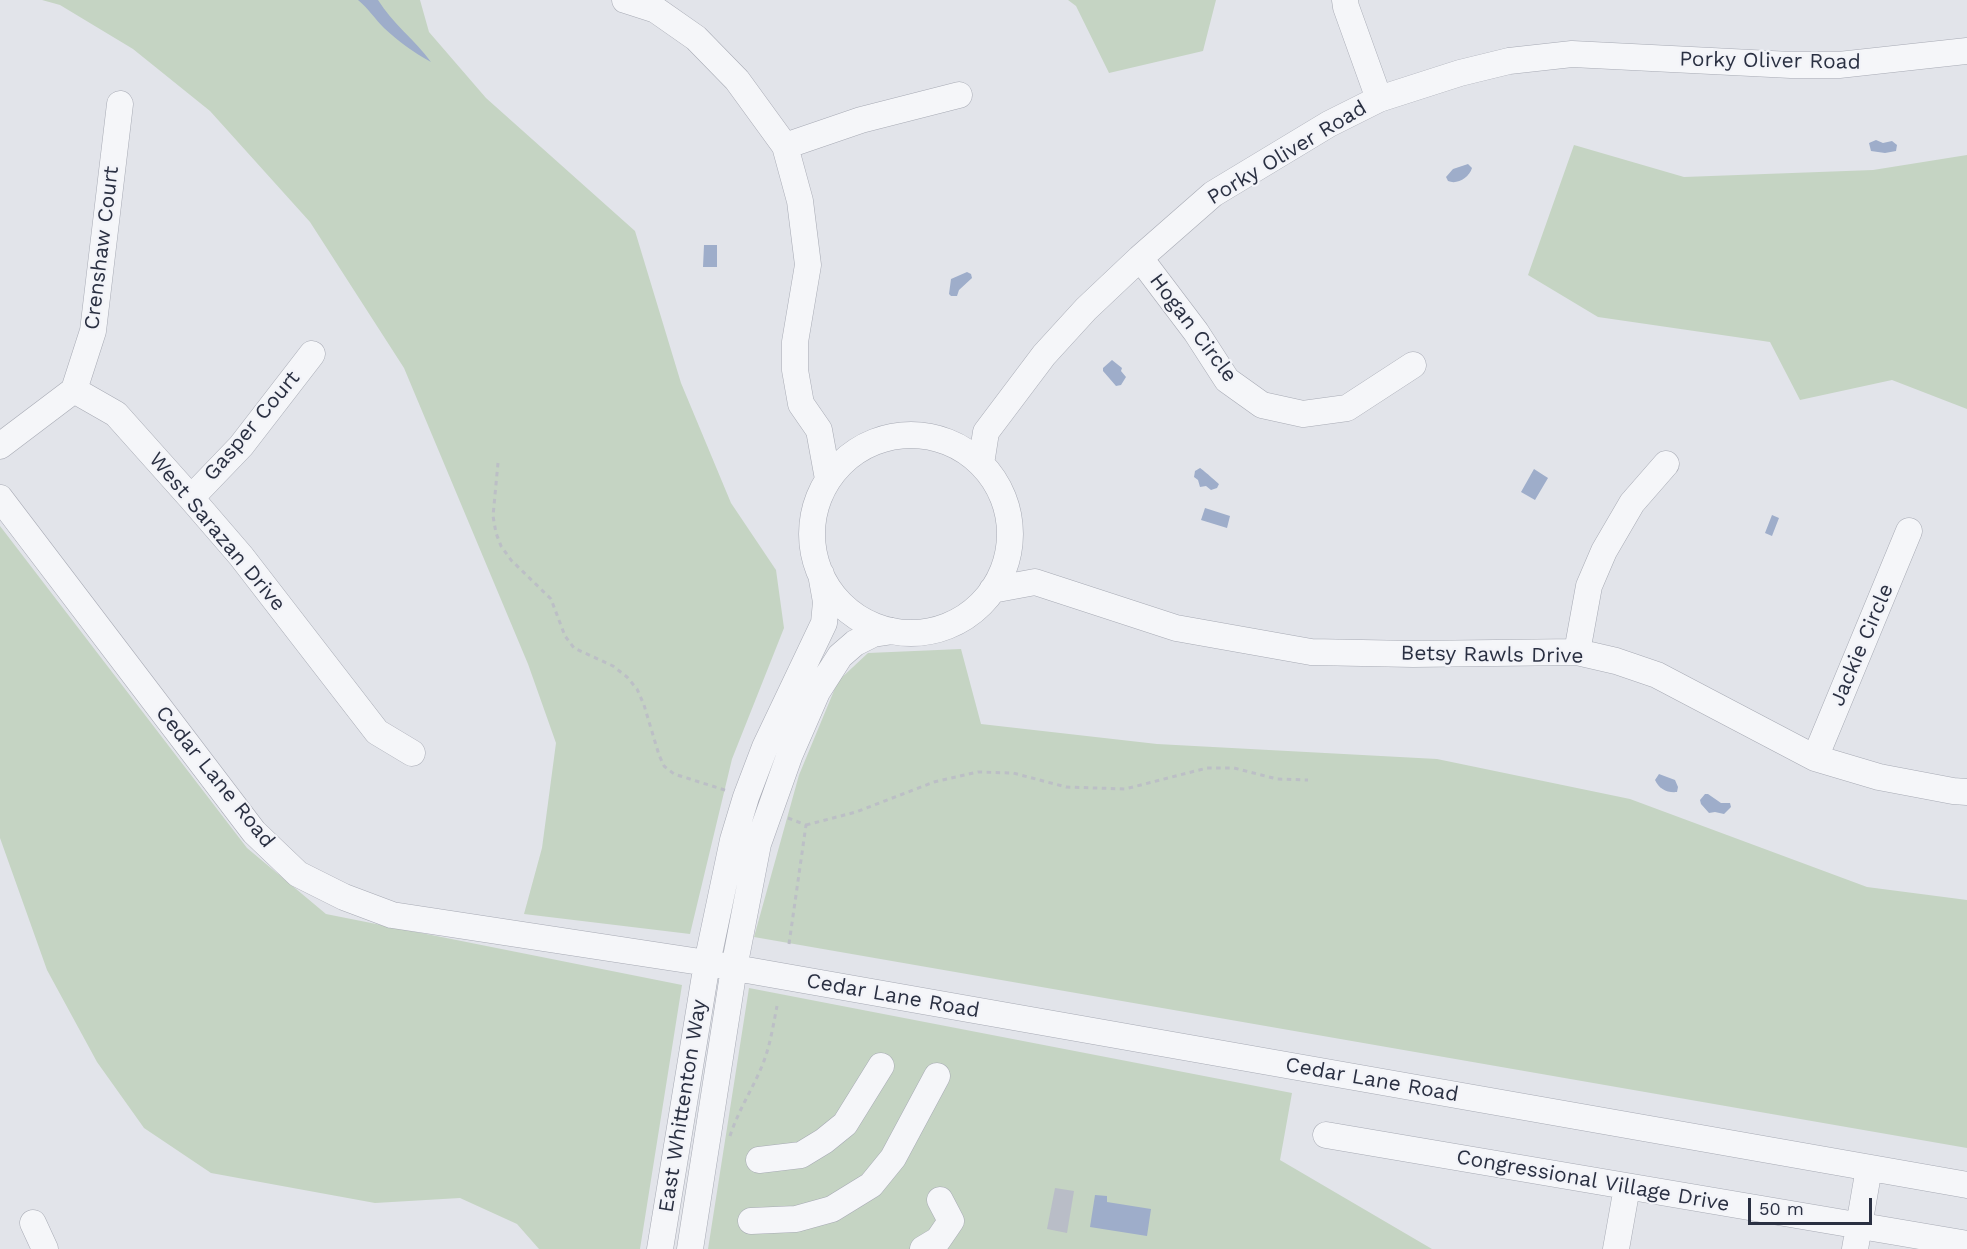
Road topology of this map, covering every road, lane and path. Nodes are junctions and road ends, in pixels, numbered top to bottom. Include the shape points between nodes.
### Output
1 (625, 0) edge
2 (1345, 0) edge
3 (1967, 51) edge
4 (958, 95) dead end
5 (1379, 99) junction
6 (120, 104) dead end
7 (785, 146) junction
8 (1140, 258) junction
9 (312, 354) dead end
10 (1413, 365) dead end
11 (74, 390) junction
12 (819, 430) junction
13 (987, 432) junction
14 (949, 442) junction
15 (0, 446) edge
16 (860, 449) junction
17 (498, 464) dead end
18 (981, 464) junction
19 (1666, 464) dead end
20 (828, 479) junction
21 (0, 498) edge
22 (192, 498) junction
23 (1909, 531) dead end
24 (1008, 551) junction
25 (821, 574) junction
26 (1035, 582) junction
27 (992, 590) junction
28 (893, 631) junction
29 (1577, 652) junction
30 (412, 753) dead end
31 (1815, 758) junction
32 (1308, 780) dead end
33 (1967, 792) edge
34 (746, 797) junction
35 (770, 811) junction
36 (806, 825) junction
37 (789, 944) dead end
38 (707, 963) junction
39 (734, 968) junction
40 (777, 1006) dead end
41 (881, 1066) dead end
42 (937, 1076) dead end
43 (1326, 1135) dead end
44 (727, 1146) dead end
45 (759, 1160) dead end
46 (1869, 1168) junction
47 (1967, 1185) edge
48 (1627, 1187) junction
49 (940, 1200) dead end
50 (751, 1221) dead end
51 (33, 1223) dead end
52 (1858, 1237) edge
53 (1967, 1244) edge
54 (45, 1249) edge
55 (660, 1249) edge
56 (690, 1249) edge
57 (923, 1249) edge
58 (1616, 1249) edge

1 - 7 street via 656,10 696,38 737,80
2 - 5 street
3 - 5 street, Porky Oliver Road via 1839,65 1572,54 1499,63
4 - 7 street via 861,120
5 - 8 street, Porky Oliver Road via 1329,124 1213,194
6 - 11 street, Crenshaw Court via 93,331
7 - 12 street via 800,201 808,265 795,342 795,370 801,404
8 - 10 street, Hogan Circle via 1227,381 1262,405 1303,414 1347,408
8 - 13 street, Porky Oliver Road via 1044,355
9 - 22 street, Gasper Court via 241,446
11 - 15 street
11 - 22 street, West Sarazan Drive via 116,414
12 - 16 street
12 - 20 street
13 - 14 street
13 - 18 street, Porky Oliver Road
14 - 16 street via 905,435
14 - 18 street
16 - 20 street
17 - 34 path via 493,516 501,546 551,599 569,642 613,666 637,689 664,766 674,774
18 - 24 street via 1005,504
19 - 29 street via 1632,503 1604,551 1589,586
20 - 25 street via 820,494 812,532
21 - 38 street, Cedar Lane Road via 254,832 298,874 392,915
22 - 30 street, West Sarazan Drive via 376,732
23 - 31 street, Jackie Circle
24 - 26 street
24 - 27 street
25 - 28 street via 835,597 852,613
25 - 34 street, East Whittenton Way via 826,602 824,623 765,747
26 - 27 street, Betsy Rawls Drive
26 - 29 street, Betsy Rawls Drive via 1176,628 1311,651
27 - 28 street via 979,605 939,629
28 - 35 street, East Whittenton Way via 873,634 840,657 817,692
29 - 31 street, Betsy Rawls Drive via 1657,675
31 - 33 street, Betsy Rawls Drive via 1879,777
32 - 36 path via 1277,779 1234,768 1207,768 1125,789 1066,787 1013,773 978,772 934,782 856,812
34 - 38 street, East Whittenton Way
35 - 36 path
35 - 39 street, East Whittenton Way via 758,844
36 - 37 path
38 - 39 street, Cedar Lane Road
38 - 55 street, East Whittenton Way
39 - 46 street, Cedar Lane Road
39 - 56 street, East Whittenton Way
40 - 44 path via 763,1065
41 - 45 street via 845,1124 824,1141 801,1155
42 - 50 street via 893,1158 871,1185 832,1209 796,1219
43 - 48 street, Congressional Village Drive
46 - 47 street, Cedar Lane Road
46 - 52 street
48 - 52 street, Congressional Village Drive
48 - 58 street
49 - 57 street via 951,1221 938,1240
51 - 54 street
52 - 53 street, Congressional Village Drive

